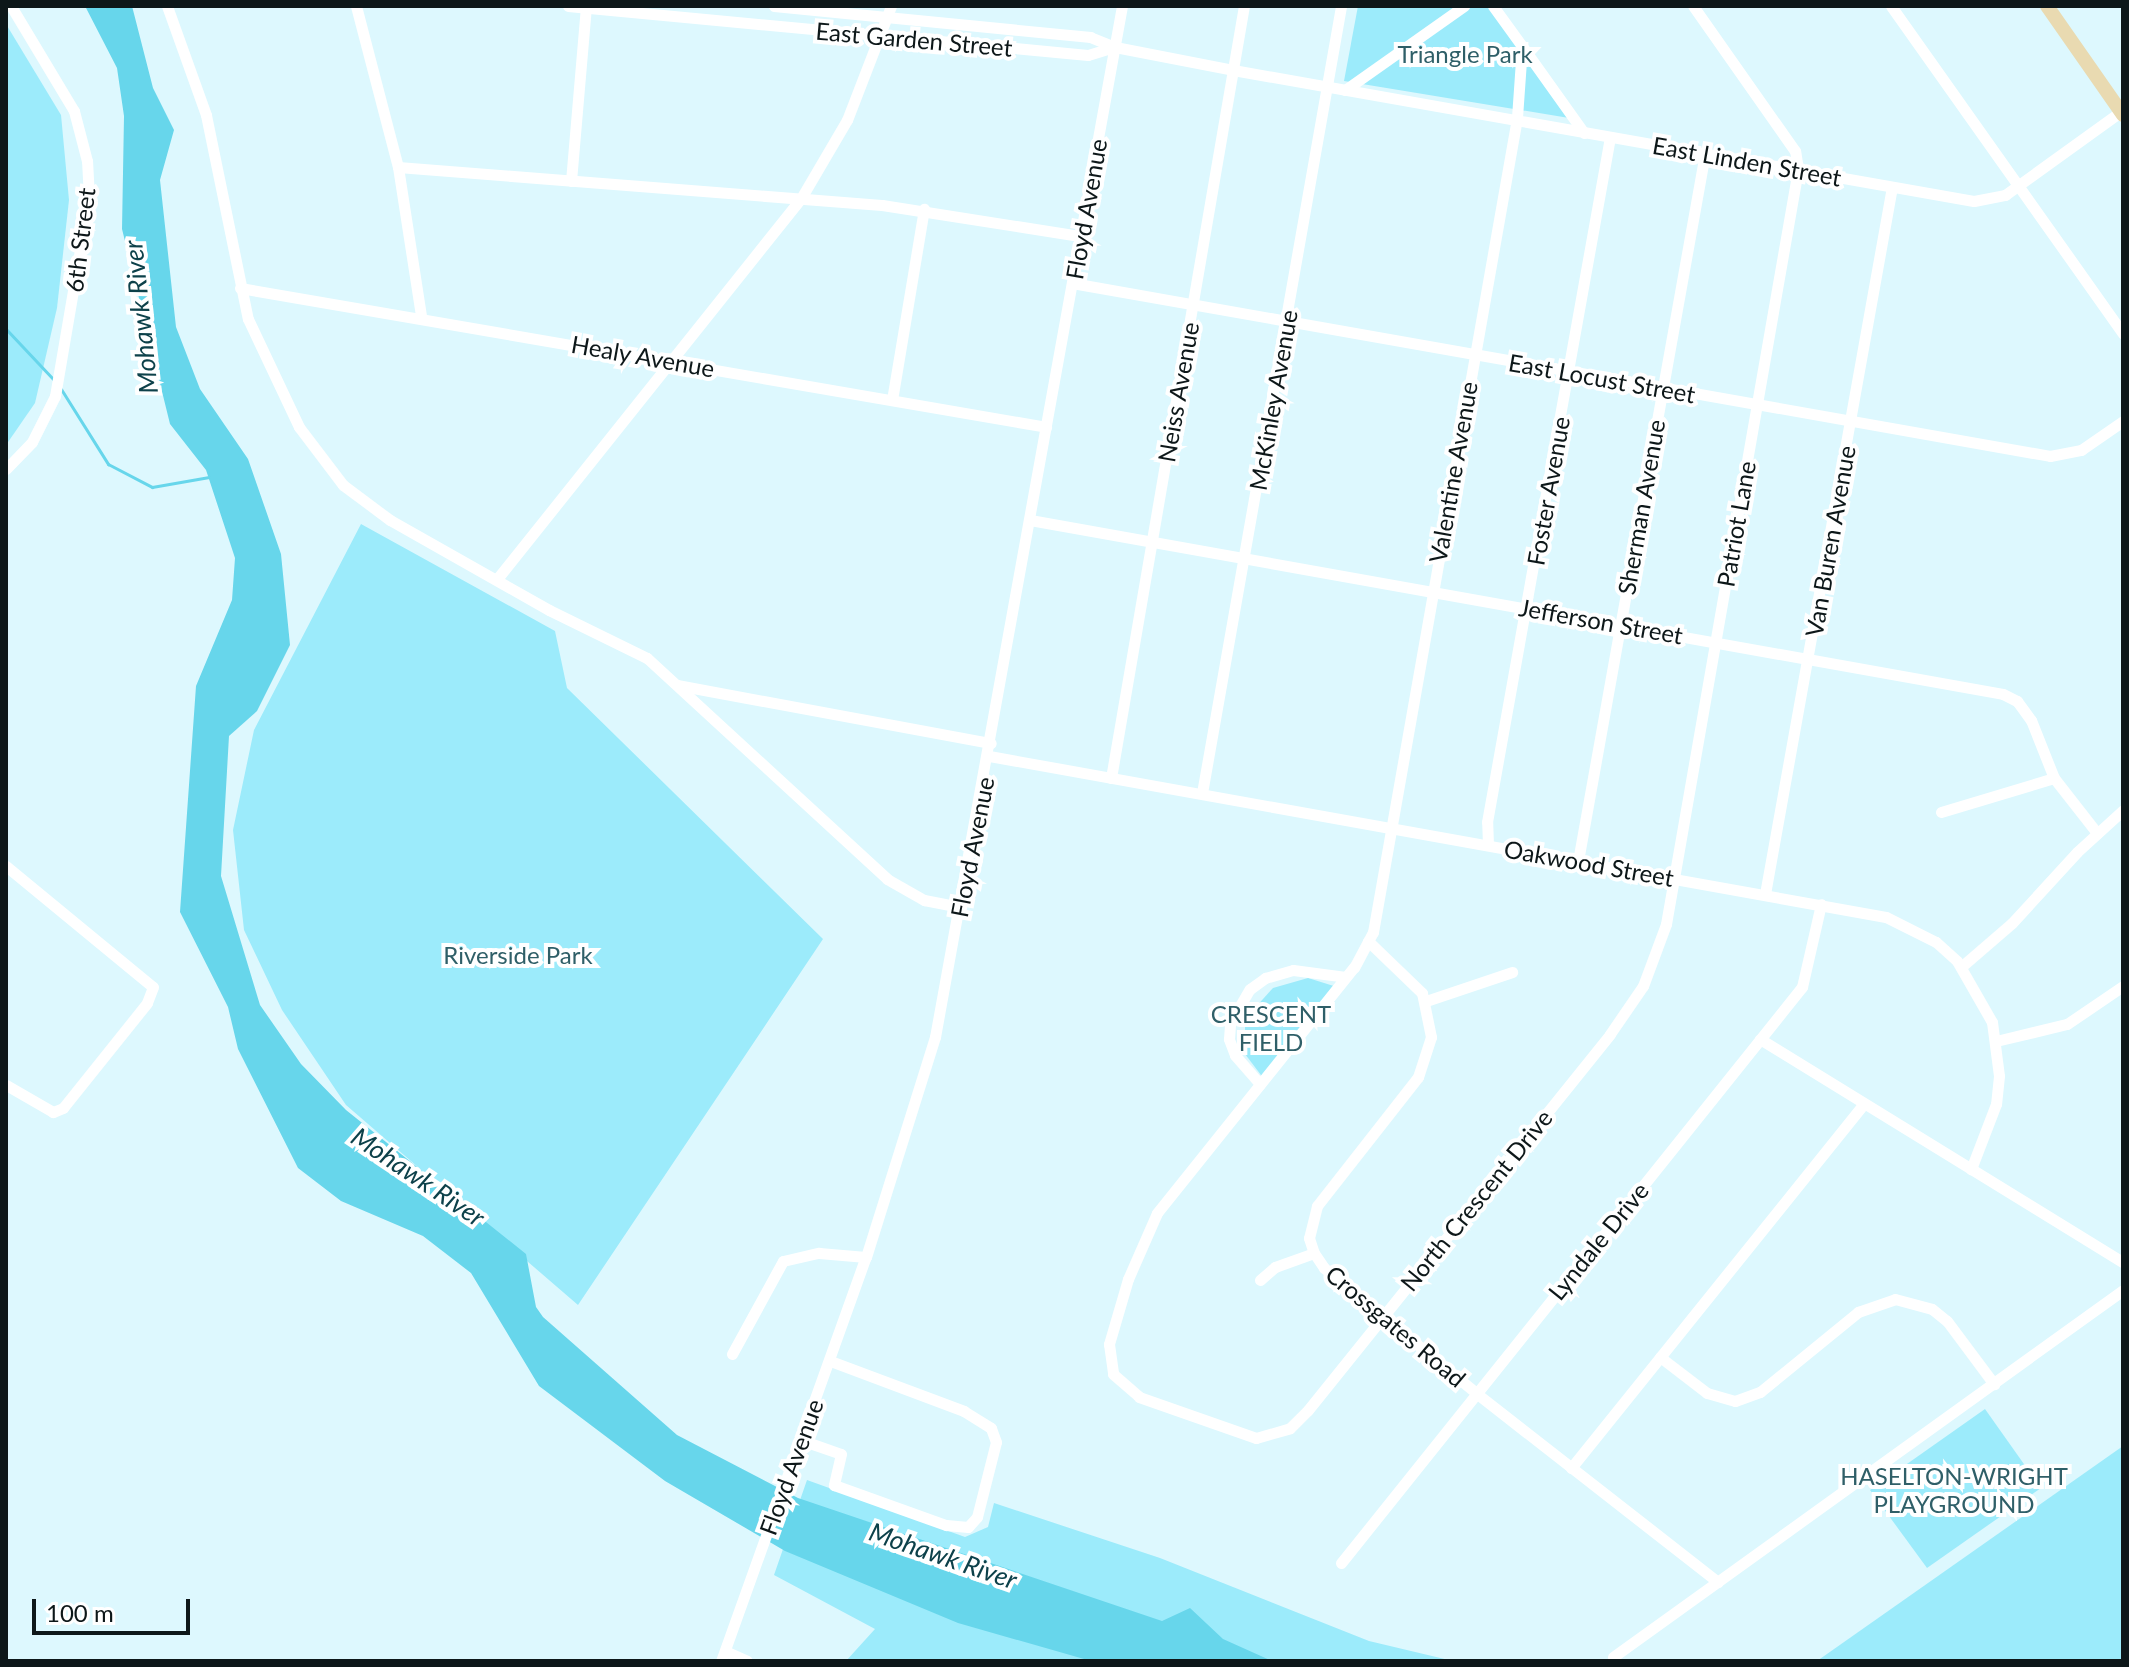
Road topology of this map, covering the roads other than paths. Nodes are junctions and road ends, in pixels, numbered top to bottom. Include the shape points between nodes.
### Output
1 (11, 6) edge
2 (167, 6) edge
3 (174, 6) edge
4 (356, 6) edge
5 (568, 6) edge
6 (774, 6) edge
7 (1122, 6) edge
8 (1244, 6) edge
9 (1341, 6) edge
10 (1464, 6) edge
11 (1493, 6) edge
12 (1693, 6) edge
13 (1891, 6) edge
14 (2047, 6) edge
15 (586, 7) edge
16 (890, 11) edge
17 (174, 19) junction
18 (882, 35) junction
19 (1522, 46) junction
20 (1115, 47) junction
21 (1233, 70) junction
22 (1327, 87) junction
23 (1345, 90) junction
24 (2122, 112) edge
25 (1517, 118) junction
26 (1584, 133) junction
27 (1610, 137) junction
28 (1705, 153) junction
29 (398, 167) junction
30 (1798, 169) junction
31 (571, 181) junction
32 (2017, 186) junction
33 (1892, 187) junction
34 (800, 200) junction
35 (924, 209) junction
36 (1080, 236) junction
37 (1072, 283) junction
38 (240, 288) junction
39 (1193, 306) junction
40 (421, 316) junction
41 (1287, 323) junction
42 (2123, 334) edge
43 (1475, 356) junction
44 (671, 362) junction
45 (1568, 372) junction
46 (1662, 389) junction
47 (892, 400) junction
48 (1757, 406) junction
49 (1851, 421) junction
50 (2123, 421) edge
51 (1046, 427) junction
52 (6, 469) edge
53 (1030, 520) junction
54 (1149, 541) junction
55 (1245, 558) junction
56 (497, 579) junction
57 (1432, 591) junction
58 (1527, 608) junction
59 (1621, 625) junction
60 (1715, 641) junction
61 (1810, 657) junction
62 (677, 685) junction
63 (990, 750) junction
64 (1111, 778) junction
65 (2054, 778) junction
66 (1202, 793) junction
67 (2123, 810) edge
68 (1941, 812) dead end
69 (1391, 827) junction
70 (2097, 833) junction
71 (1488, 845) junction
72 (1578, 861) junction
73 (6, 866) edge
74 (1673, 878) junction
75 (1765, 894) junction
76 (1821, 904) junction
77 (961, 907) junction
78 (1368, 941) junction
79 (1961, 967) junction
80 (1512, 972) dead end
81 (1346, 977) junction
82 (2123, 986) edge
83 (1426, 1001) junction
84 (1760, 1039) junction
85 (1996, 1041) junction
86 (1260, 1084) junction
87 (6, 1085) edge
88 (1864, 1104) junction
89 (1971, 1169) junction
90 (1314, 1253) junction
91 (866, 1257) junction
92 (2123, 1262) edge
93 (1260, 1280) dead end
94 (2123, 1290) edge
95 (1383, 1316) junction
96 (732, 1354) dead end
97 (1660, 1357) junction
98 (830, 1361) junction
99 (1994, 1384) junction
100 (1476, 1393) junction
101 (801, 1440) junction
102 (1571, 1468) junction
103 (1341, 1563) dead end
104 (1718, 1582) junction
105 (723, 1656) edge
106 (1613, 1657) dead end
107 (747, 1661) edge

1 - 52 street, 6th Street via 74,111 87,161 89,198 55,396 32,442
2 - 17 street
3 - 17 street
4 - 29 street
5 - 15 street, East Garden Street
6 - 16 street, East Garden Street
7 - 20 street, Floyd Avenue
8 - 21 street, Neiss Avenue
9 - 22 street, McKinley Avenue
10 - 23 street
11 - 19 street
12 - 30 street via 1795,151
13 - 32 street
14 - 24 main road
15 - 18 street, East Garden Street
15 - 31 street
16 - 18 street
16 - 20 street, East Garden Street via 1090,37
17 - 38 street via 206,115
18 - 20 street, East Garden Street via 1088,55
18 - 34 street via 847,120
19 - 25 street, Valentine Avenue
19 - 26 street
20 - 21 street, East Garden Street
20 - 36 street, Floyd Avenue
21 - 22 street, East Garden Street
21 - 39 street, Neiss Avenue
22 - 23 street, East Garden Street
22 - 41 street, McKinley Avenue
23 - 25 street, East Linden Street
24 - 32 street, East Linden Street
25 - 26 street, East Linden Street
25 - 43 street, Valentine Avenue
26 - 27 street, East Linden Street
27 - 28 street, East Linden Street
27 - 45 street, Foster Avenue
28 - 30 street, East Linden Street
28 - 46 street, Sherman Avenue
29 - 31 street
29 - 40 street
30 - 33 street, East Linden Street
30 - 48 street, Patriot Lane
31 - 34 street
32 - 33 street, East Linden Street via 1990,200 1974,201
32 - 42 street
33 - 49 street, Van Buren Avenue
34 - 35 street
34 - 44 street
35 - 36 street
35 - 47 street
36 - 37 street, Floyd Avenue
37 - 39 street, East Locust Street
37 - 51 street, Floyd Avenue
38 - 40 street, Healy Avenue
38 - 56 street via 256,340 299,427 343,485 390,520
39 - 41 street, East Locust Street
39 - 54 street, Neiss Avenue
40 - 44 street, Healy Avenue
41 - 43 street, East Locust Street
41 - 55 street, McKinley Avenue
43 - 45 street, East Locust Street
43 - 57 street, Valentine Avenue
44 - 47 street, Healy Avenue
44 - 56 street
45 - 46 street, East Locust Street
45 - 58 street, Foster Avenue
46 - 48 street, East Locust Street
46 - 59 street, Sherman Avenue
47 - 51 street, Healy Avenue
48 - 49 street, East Locust Street
48 - 60 street, Patriot Lane
49 - 50 street, East Locust Street via 2050,456 2081,450
49 - 61 street, Van Buren Avenue
51 - 53 street, Floyd Avenue
53 - 54 street, Jefferson Street
53 - 63 street, Floyd Avenue
54 - 55 street, Jefferson Street
54 - 64 street, Neiss Avenue
55 - 57 street, Jefferson Street
55 - 66 street, McKinley Avenue
56 - 62 street via 549,610 622,642
57 - 58 street, Jefferson Street
57 - 69 street, Valentine Avenue
58 - 59 street, Jefferson Street
58 - 71 street, Foster Avenue via 1487,822
59 - 60 street, Jefferson Street
59 - 72 street, Sherman Avenue
60 - 61 street, Jefferson Street
60 - 74 street, Patriot Lane
61 - 65 street, Jefferson Street via 2003,694 2017,701 2031,720
61 - 75 street, Van Buren Avenue
62 - 63 street, Oakwood Street
62 - 77 street via 887,879 924,900
63 - 64 street, Oakwood Street
63 - 77 street, Floyd Avenue
64 - 66 street, Oakwood Street
65 - 68 street
65 - 70 street, Jefferson Street
66 - 69 street, Oakwood Street
67 - 70 street
69 - 71 street, Oakwood Street
69 - 78 street via 1384,886
70 - 79 street via 2012,923
71 - 72 street, Oakwood Street
72 - 74 street, Oakwood Street
73 - 87 street via 153,987 147,1003 63,1108 53,1112
74 - 75 street, Oakwood Street
74 - 95 street, North Crescent Drive via 1666,924 1643,986
75 - 76 street, Oakwood Street
76 - 79 street, Oakwood Street via 1910,927
76 - 84 street, Lyndale Drive via 1802,987
77 - 91 street, Floyd Avenue via 935,1037
78 - 81 street
78 - 83 street via 1412,980
79 - 85 street, Oakwood Street via 1981,999
80 - 83 street
81 - 86 street
81 - 86 street via 1293,970 1250,989 1230,1023 1229,1039 1235,1055
82 - 85 street via 2067,1024
83 - 90 street, Crossgates Road via 1431,1017 1426,1059 1317,1206 1309,1238
84 - 88 street
84 - 100 street, Lyndale Drive
85 - 89 street, Oakwood Street via 1996,1104
86 - 95 street, North Crescent Drive via 1169,1196 1143,1239 1109,1344 1109,1362 1118,1381 1139,1397 1234,1432 1266,1438 1290,1428 1308,1410
88 - 89 street
88 - 97 street
89 - 92 street
90 - 93 street via 1275,1267
90 - 95 street, Crossgates Road via 1324,1268
91 - 96 street via 819,1253 783,1261
91 - 98 street, Floyd Avenue
94 - 99 street
95 - 100 street, Crossgates Road
97 - 99 street via 1707,1393 1735,1401 1760,1392 1858,1312 1895,1299 1923,1305 1947,1321
97 - 102 street
98 - 101 street, Floyd Avenue
98 - 101 street via 964,1411 991,1428 996,1442 977,1517 968,1527 946,1525 834,1485 841,1454
99 - 104 street
100 - 102 street, Crossgates Road
100 - 103 street, Lyndale Drive
101 - 105 street, Floyd Avenue
102 - 104 street, Crossgates Road
104 - 106 street
105 - 107 street

